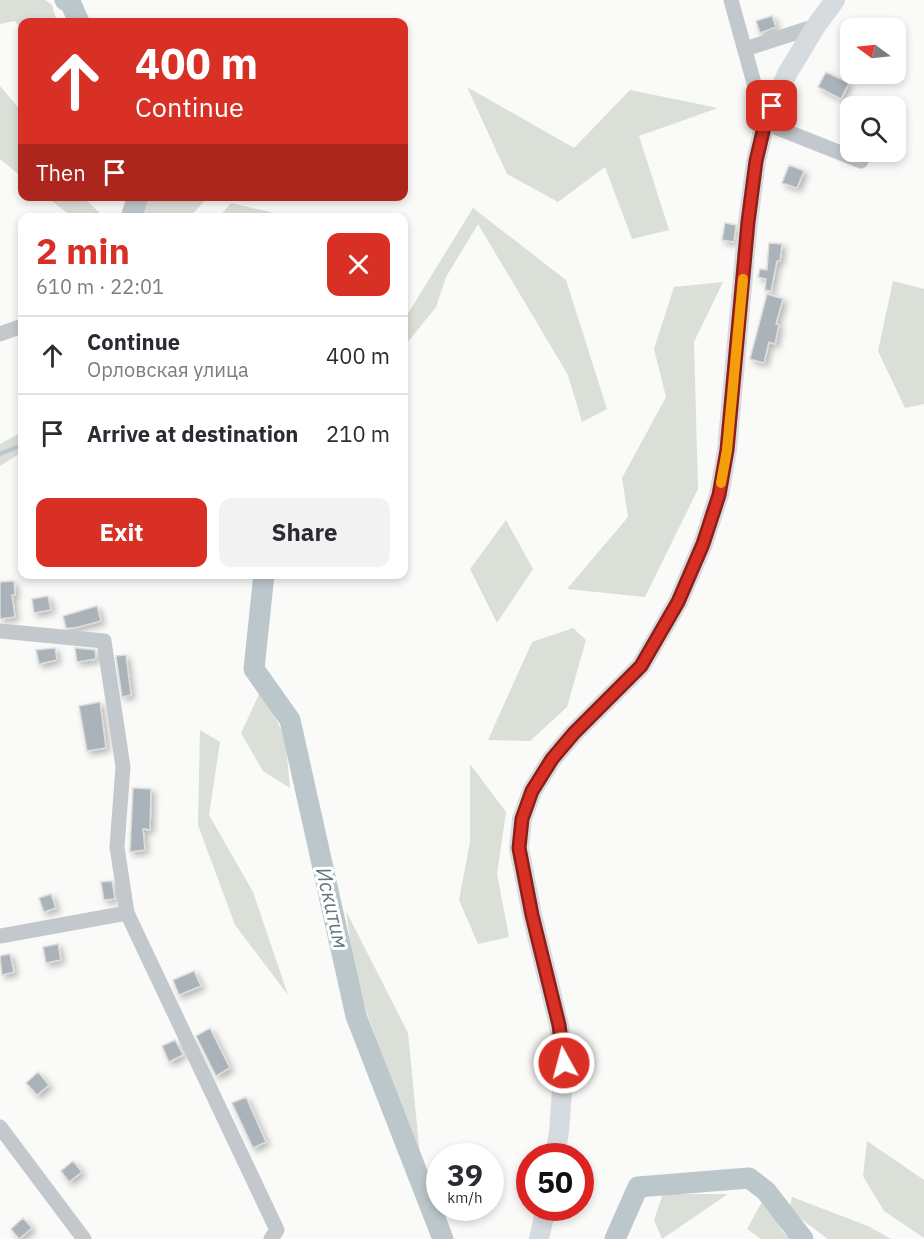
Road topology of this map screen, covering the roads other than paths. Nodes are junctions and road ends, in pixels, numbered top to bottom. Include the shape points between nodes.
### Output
1 (730, 0) edge
2 (835, 0) edge
3 (816, 26) junction
4 (745, 49) junction
5 (765, 123) junction
6 (840, 153) edge
7 (18, 327) edge
8 (0, 334) edge
9 (0, 631) edge
10 (127, 913) junction
11 (0, 936) edge
12 (0, 1127) edge
13 (557, 1143) edge
14 (543, 1221) edge
15 (274, 1234) edge
16 (84, 1239) edge
17 (539, 1239) edge

1 - 4 street
2 - 3 main road
3 - 4 street
3 - 5 main road via 787,74
4 - 5 street
5 - 6 street
5 - 13 main road via 748,222 727,450 719,495 703,544 678,602 641,666 552,759 532,791 522,819 519,848 564,1063
7 - 8 street
9 - 10 street via 104,641 123,767 117,847
10 - 11 street
10 - 15 street
12 - 16 street
14 - 17 main road

